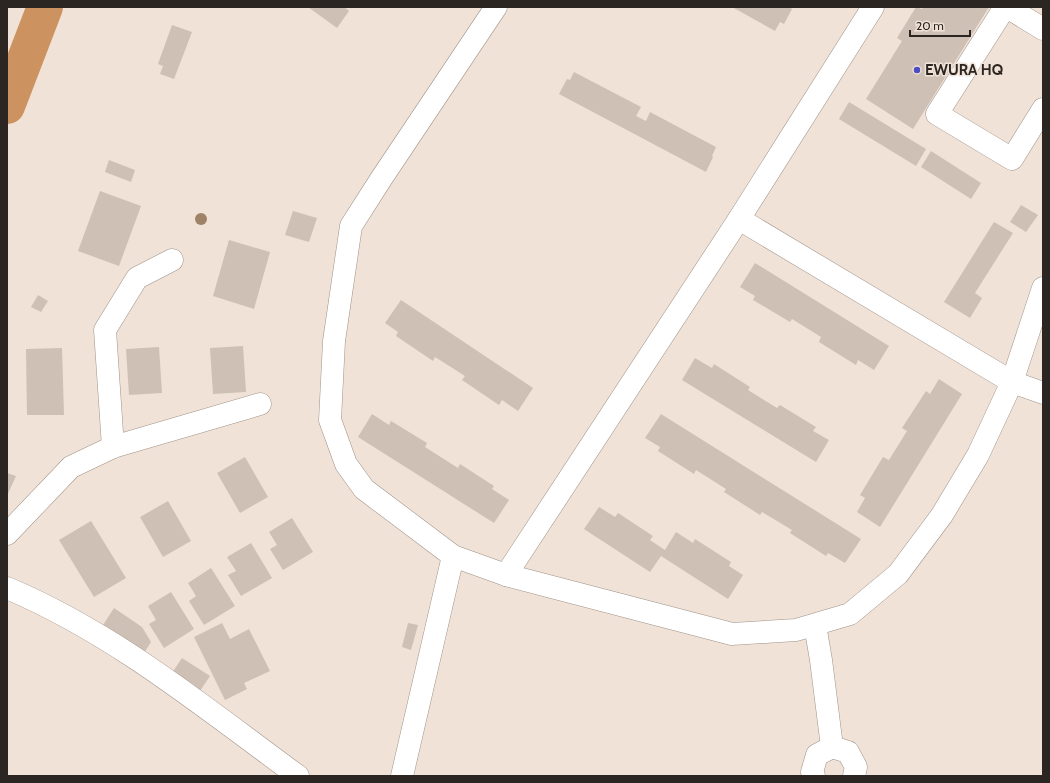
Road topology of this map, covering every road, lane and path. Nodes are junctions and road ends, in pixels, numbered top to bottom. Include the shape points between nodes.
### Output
1 (496, 7) edge
2 (873, 7) edge
3 (1006, 7) edge
4 (1043, 29) edge
5 (1043, 109) edge
6 (739, 219) junction
7 (172, 260) dead end
8 (1043, 288) edge
9 (1012, 382) junction
10 (1043, 393) edge
11 (260, 404) dead end
12 (113, 447) junction
13 (7, 534) edge
14 (453, 556) junction
15 (506, 575) junction
16 (7, 588) edge
17 (815, 625) junction
18 (832, 747) junction
19 (298, 776) edge
20 (402, 776) edge
21 (814, 776) edge
22 (854, 776) edge

1 - 14 street via 351,226 334,341 330,420 346,464 364,489
2 - 6 street
3 - 4 street
3 - 5 street via 937,114 1012,158
6 - 9 street
6 - 15 street
7 - 12 street via 137,278 105,330
8 - 9 street
9 - 10 street
9 - 17 street via 978,455 942,515 898,574 850,614
11 - 12 street
12 - 13 street via 71,467
14 - 15 street
14 - 20 street
15 - 17 street via 732,634 796,630
16 - 19 street via 66,615 149,667
17 - 18 street
18 - 21 street via 817,755 812,772
18 - 22 street via 848,752 856,767

